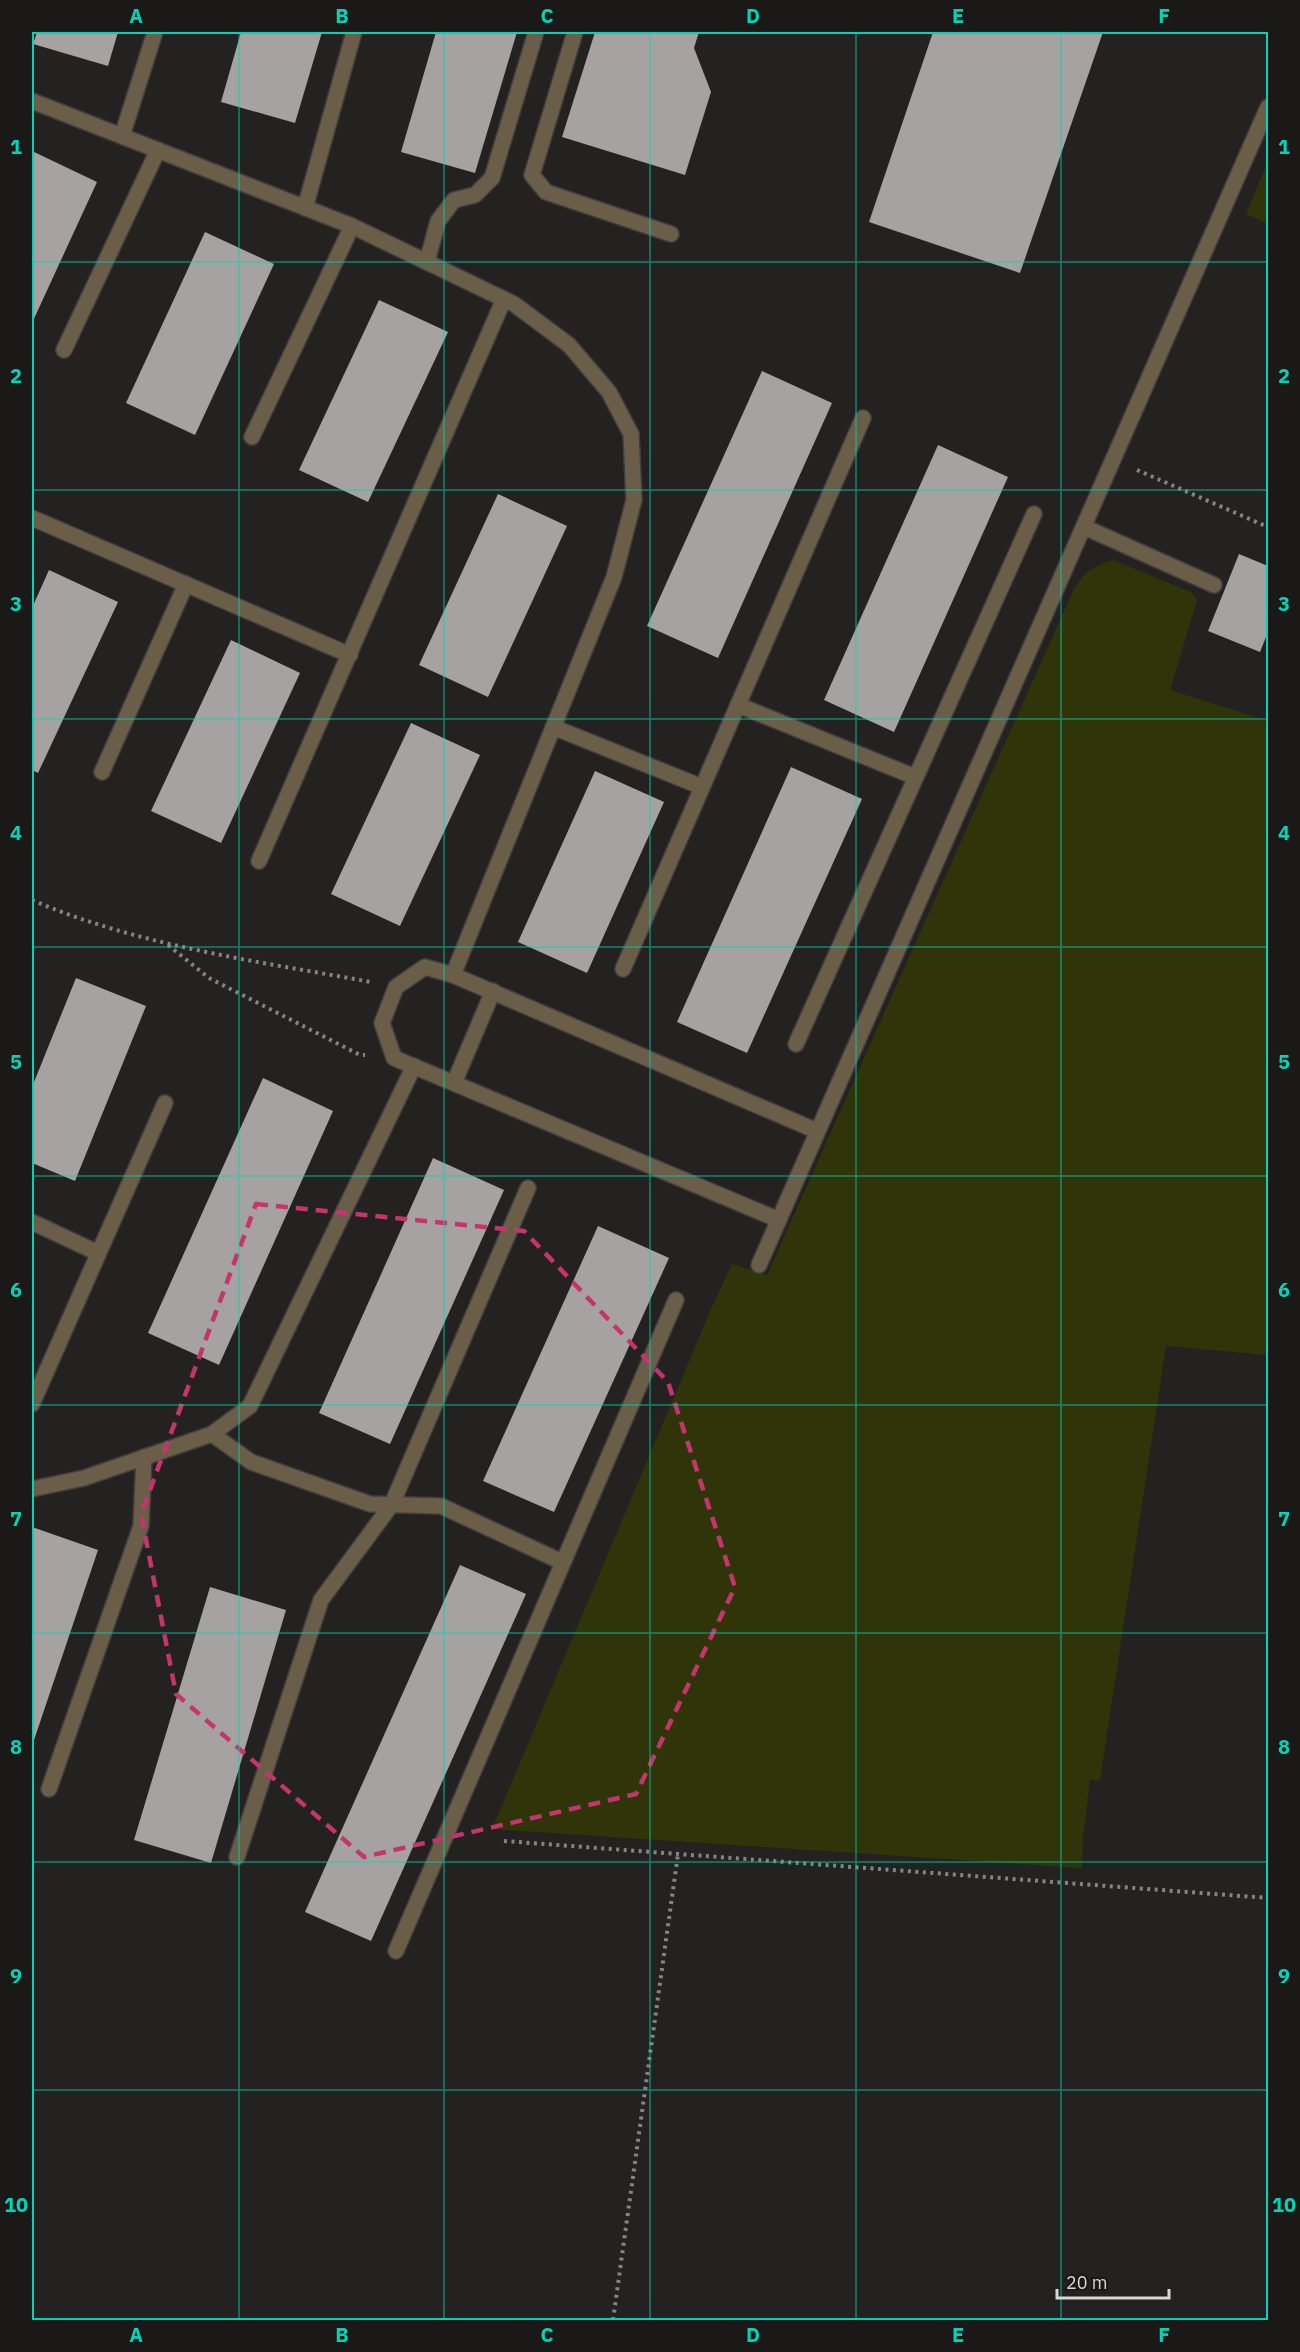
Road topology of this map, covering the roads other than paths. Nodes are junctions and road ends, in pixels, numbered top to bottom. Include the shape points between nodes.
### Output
1 (155, 32) edge
2 (354, 32) edge
3 (536, 32) edge
4 (576, 32) edge
5 (32, 101) edge
6 (1269, 107) edge
7 (122, 136) junction
8 (158, 150) junction
9 (305, 208) junction
10 (352, 226) junction
11 (671, 234) dead end
12 (427, 262) junction
13 (504, 299) junction
14 (64, 350) dead end
15 (862, 418) dead end
16 (252, 437) dead end
17 (1034, 514) dead end
18 (32, 518) edge
19 (1084, 527) junction
20 (186, 584) junction
21 (1214, 585) dead end
22 (350, 655) junction
23 (738, 705) junction
24 (553, 726) junction
25 (102, 772) dead end
26 (915, 777) junction
27 (702, 787) junction
28 (259, 861) dead end
29 (623, 969) dead end
30 (453, 975) junction
31 (492, 991) junction
32 (796, 1044) dead end
33 (414, 1066) junction
34 (454, 1083) junction
35 (165, 1103) dead end
36 (817, 1131) junction
37 (528, 1188) dead end
38 (778, 1220) junction
39 (32, 1222) edge
40 (98, 1253) junction
41 (759, 1265) dead end
42 (676, 1300) dead end
43 (32, 1404) edge
44 (212, 1434) junction
45 (144, 1457) junction
46 (32, 1489) edge
47 (392, 1504) junction
48 (562, 1562) junction
49 (49, 1789) dead end
50 (237, 1857) dead end
51 (396, 1951) dead end

1 - 7 street
2 - 9 street
3 - 12 street via 492,178 475,195 454,200 438,221
4 - 11 street via 532,175 546,192
5 - 7 street
6 - 19 street
7 - 8 street
8 - 9 street
8 - 14 street
9 - 10 street
10 - 12 street
10 - 16 street
12 - 13 street
13 - 22 street
13 - 24 street via 569,345 609,392 631,434 634,501 614,577
15 - 23 street
17 - 26 street
18 - 20 street
19 - 21 street
19 - 36 street
20 - 22 street
20 - 25 street
22 - 28 street
23 - 26 street
23 - 27 street
24 - 27 street
24 - 30 street
26 - 32 street
27 - 29 street
30 - 31 street
30 - 33 street via 425,967 396,987 382,1023 394,1058
31 - 34 street
31 - 36 street
33 - 34 street
33 - 44 street via 250,1406
34 - 38 street
35 - 40 street
36 - 38 street
37 - 47 street
38 - 41 street
39 - 40 street
40 - 43 street
42 - 48 street
44 - 45 street
44 - 47 street via 251,1462 370,1504
45 - 46 street via 84,1478
45 - 49 street via 141,1526
47 - 48 street via 441,1506
47 - 50 street via 321,1600
48 - 51 street

